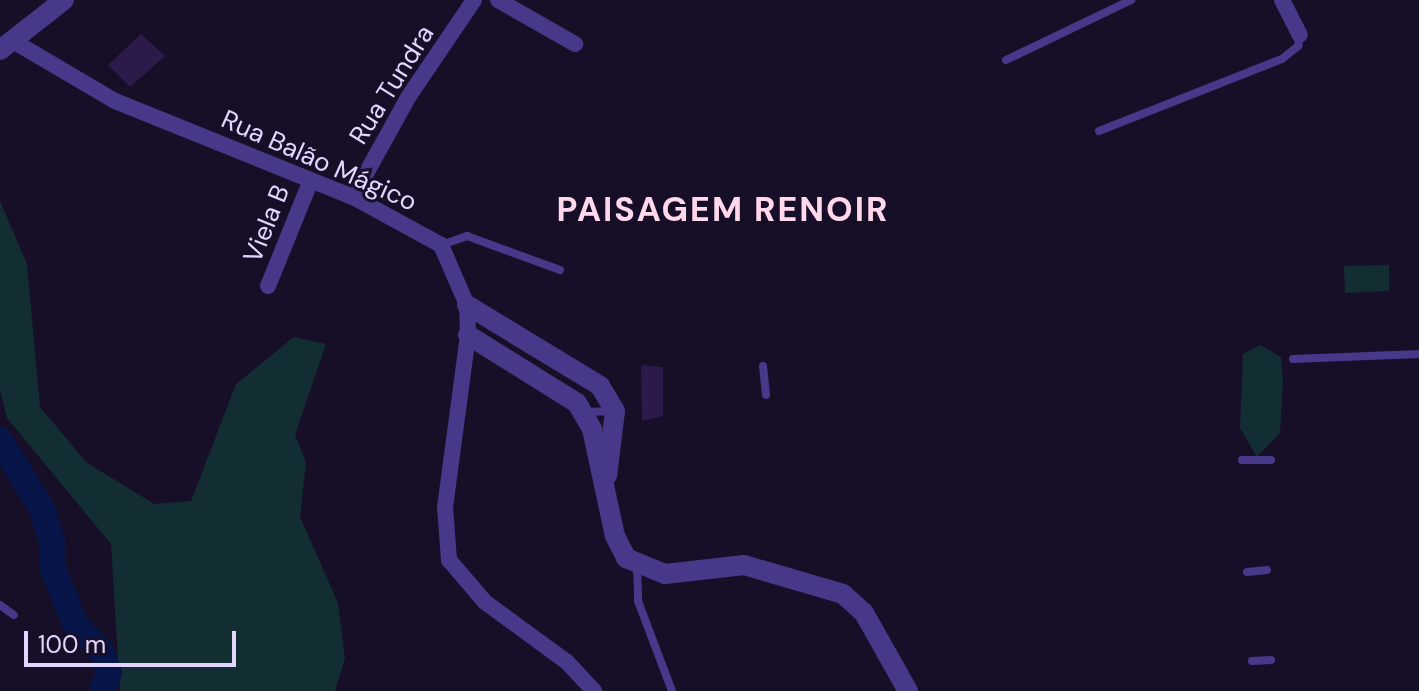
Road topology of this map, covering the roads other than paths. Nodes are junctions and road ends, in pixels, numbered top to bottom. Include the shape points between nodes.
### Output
1 (64, 0) edge
2 (474, 0) edge
3 (498, 0) edge
4 (1131, 0) edge
5 (1282, 0) edge
6 (1300, 35) joint
7 (575, 44) dead end
8 (6, 45) edge
9 (1006, 60) dead end
10 (1099, 131) dead end
11 (311, 180) junction
12 (353, 197) junction
13 (441, 245) junction
14 (560, 270) dead end
15 (268, 286) dead end
16 (467, 305) junction
17 (468, 335) junction
18 (1419, 354) edge
19 (1293, 359) dead end
20 (763, 366) dead end
21 (766, 395) dead end
22 (615, 411) junction
23 (583, 412) junction
24 (1242, 460) dead end
25 (1271, 460) dead end
26 (606, 480) junction
27 (637, 566) junction
28 (1267, 570) dead end
29 (1247, 572) dead end
30 (0, 605) edge
31 (14, 615) dead end
32 (1271, 660) dead end
33 (1252, 661) dead end
34 (594, 691) edge
35 (672, 691) edge
36 (908, 691) edge

1 - 8 street
2 - 12 street, Rua Tundra via 409,96
3 - 7 street
4 - 9 lane
5 - 6 street
6 - 10 lane via 1298,46 1282,59
8 - 11 street, Rua Balão Mágico via 115,101
11 - 12 street, Rua Balão Mágico
11 - 15 street, Viela B
12 - 13 street, Rua Balão Mágico
13 - 14 lane via 467,236
13 - 16 street
16 - 17 street
16 - 22 street via 590,378
17 - 23 street via 566,392
17 - 34 street via 445,507 449,560 485,602 567,662
18 - 19 lane
20 - 21 lane
22 - 23 lane
22 - 26 street
23 - 26 street
24 - 25 lane
26 - 27 street via 619,548
27 - 35 lane via 638,601
27 - 36 street via 665,574 744,565 843,594 864,613
28 - 29 lane
30 - 31 lane
32 - 33 lane

